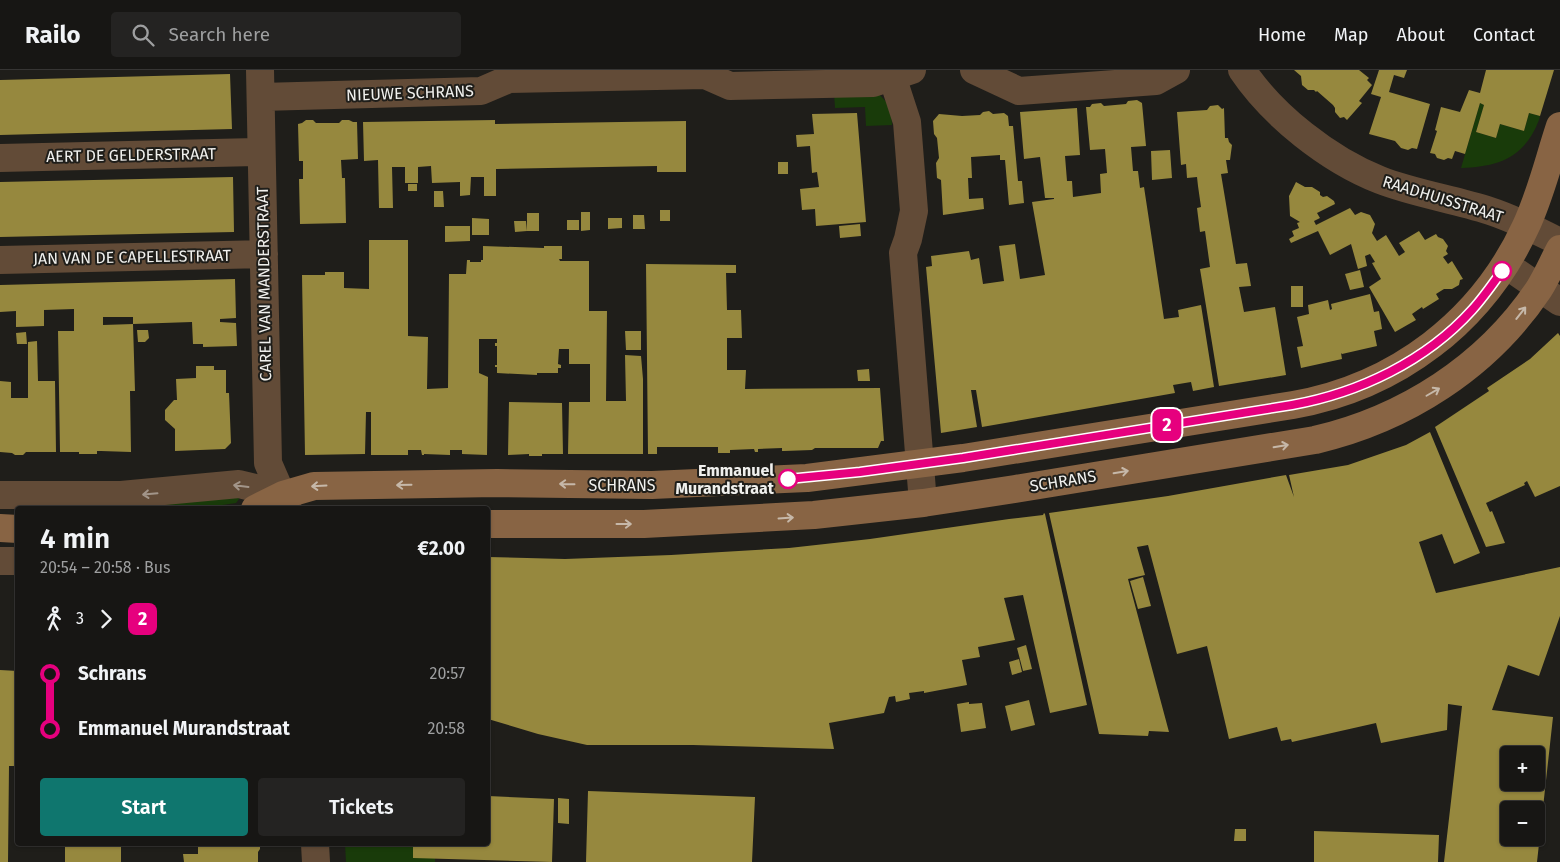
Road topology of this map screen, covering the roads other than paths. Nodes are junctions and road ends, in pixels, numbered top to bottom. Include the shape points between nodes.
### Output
1 (260, 70) edge
2 (974, 70) edge
3 (1176, 70) edge
4 (1242, 70) edge
5 (898, 72) edge
6 (261, 97) junction
7 (1560, 126) edge
8 (261, 152) junction
9 (0, 158) edge
10 (1526, 226) junction
11 (1560, 242) edge
12 (1560, 249) edge
13 (264, 254) junction
14 (0, 260) edge
15 (1506, 265) junction
16 (1550, 295) edge
17 (920, 464) junction
18 (0, 495) edge
19 (286, 502) edge
20 (923, 503) junction
21 (268, 506) edge
22 (490, 524) edge
23 (0, 528) edge
24 (15, 529) edge
25 (0, 561) edge
26 (15, 561) edge
27 (315, 846) edge
28 (316, 862) edge

1 - 6 street, CAREL VAN MANDERSTRAAT
2 - 3 street via 1019,92 1156,82
4 - 10 street, RAADHUISSTRAAT via 1284,118 1343,162 1379,180 1489,211
5 - 6 street, NIEUWE SCHRANS via 872,82 730,86 706,75 509,79 481,91
5 - 17 street via 907,122 914,211 903,253
6 - 8 street, CAREL VAN MANDERSTRAAT
7 - 10 street, SCHRANS via 1544,181
8 - 9 street, AERT DE GELDERSTRAAT
8 - 13 street, CAREL VAN MANDERSTRAAT
10 - 11 street, RAADHUISSTRAAT
10 - 15 street, SCHRANS
12 - 16 street, SCHRANS
13 - 14 street, JAN VAN DE CAPELLESTRAAT
13 - 19 street, CAREL VAN MANDERSTRAAT via 268,463
15 - 16 street
15 - 17 street, SCHRANS via 1471,311 1446,335 1384,375 1336,395 1292,405
20 -> 16 street, SCHRANS via 1315,440 1362,427 1426,396 1478,359
17 -> 19 street, SCHRANS via 807,478 732,483 314,486
17 - 20 street
19 -> 18 street via 239,484 121,495
19 - 21 street, SCHRANS
22 -> 20 street, SCHRANS via 644,524 763,519
23 - 24 street
25 - 26 street
27 - 28 street

